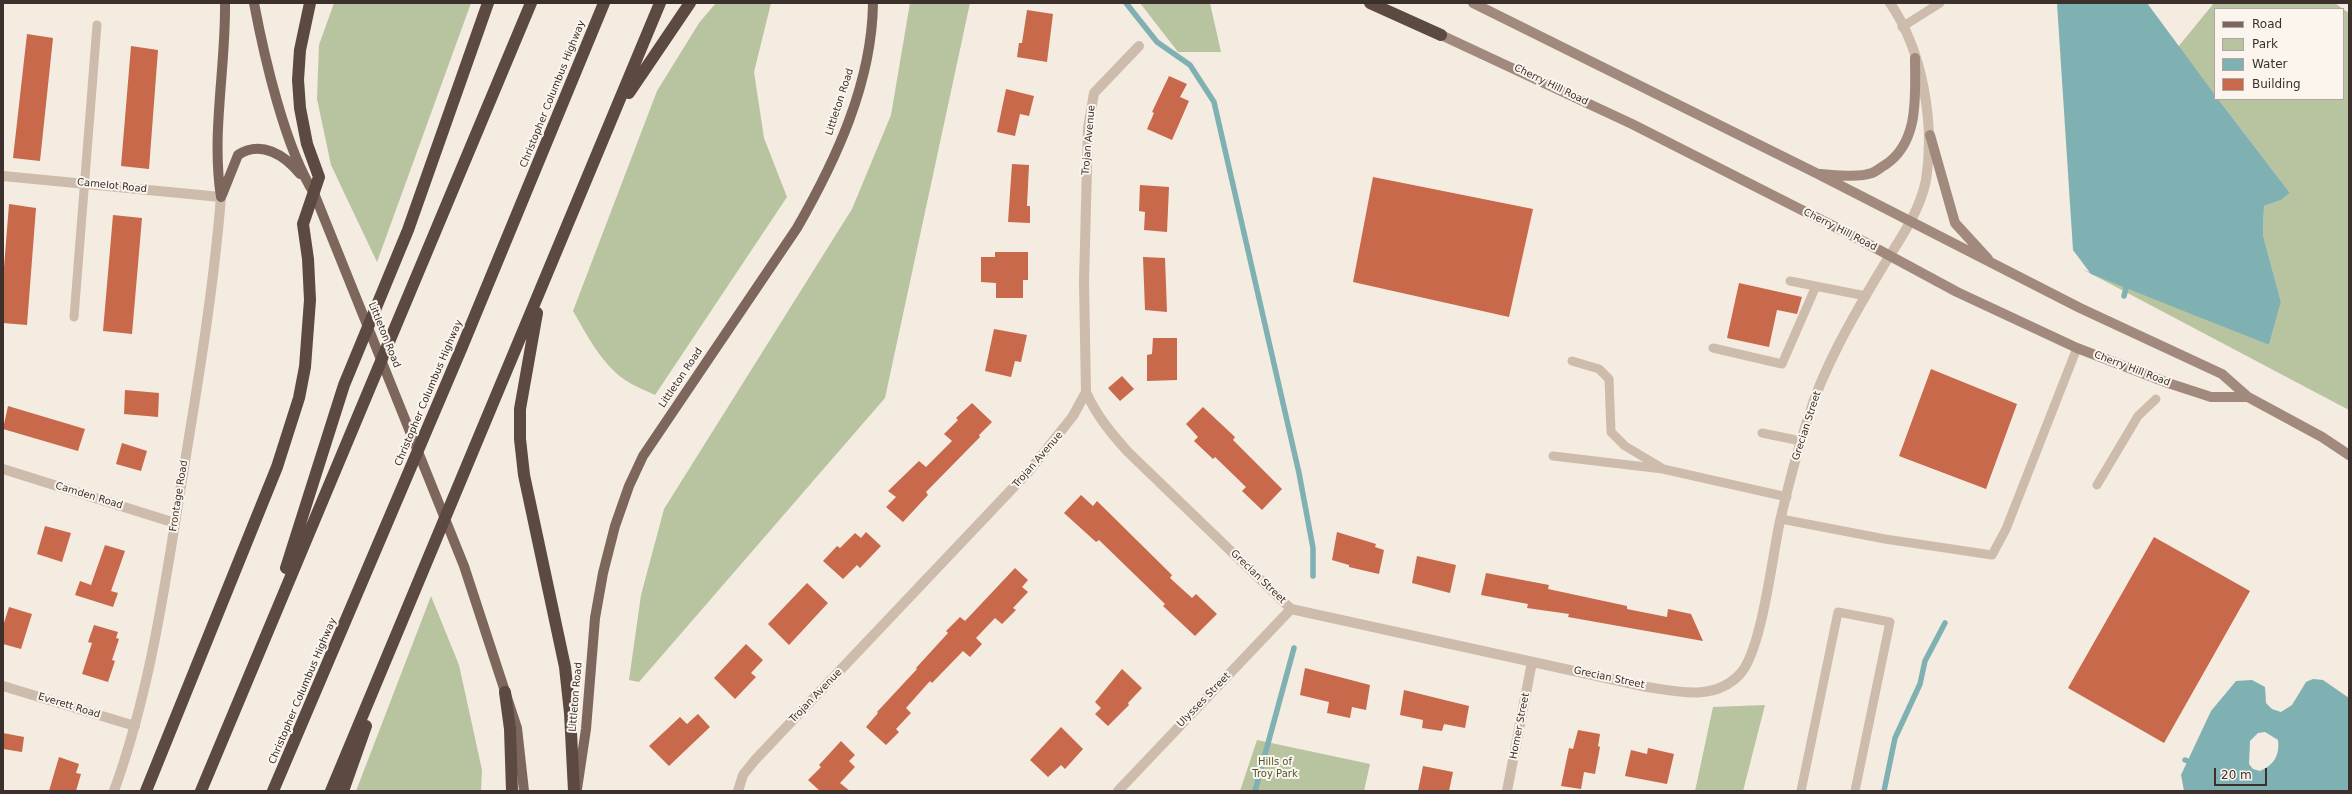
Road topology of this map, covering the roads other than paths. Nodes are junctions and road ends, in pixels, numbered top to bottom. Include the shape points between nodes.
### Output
1 (225, 3) edge
2 (254, 3) edge
3 (310, 3) edge
4 (488, 3) edge
5 (531, 3) edge
6 (604, 3) edge
7 (660, 3) edge
8 (690, 3) edge
9 (872, 3) edge
10 (1370, 3) edge
11 (1473, 3) edge
12 (1890, 3) edge
13 (1940, 3) edge
14 (97, 25) dead end
15 (1902, 26) junction
16 (1441, 35) joint
17 (1139, 46) dead end
18 (1915, 58) junction
19 (616, 112) junction
20 (1930, 135) junction
21 (1816, 173) junction
22 (3, 176) edge
23 (306, 181) junction
24 (86, 183) junction
25 (314, 193) junction
26 (221, 197) junction
27 (1910, 222) junction
28 (1890, 255) junction
29 (1994, 265) junction
30 (1790, 281) dead end
31 (1816, 286) junction
32 (541, 291) junction
33 (1866, 296) junction
34 (74, 317) dead end
35 (1713, 348) dead end
36 (2077, 348) junction
37 (1572, 361) dead end
38 (1086, 392) junction
39 (2248, 397) junction
40 (2156, 399) dead end
41 (1762, 433) dead end
42 (1800, 442) junction
43 (2349, 455) edge
44 (1553, 456) dead end
45 (3, 469) edge
46 (1663, 469) junction
47 (2097, 485) dead end
48 (1787, 497) junction
49 (1781, 519) junction
50 (175, 523) junction
51 (421, 577) junction
52 (1291, 609) junction
53 (263, 640) junction
54 (1532, 662) junction
55 (3, 686) edge
56 (505, 692) junction
57 (135, 726) junction
58 (114, 791) edge
59 (146, 791) edge
60 (201, 791) edge
61 (273, 791) edge
62 (331, 791) edge
63 (343, 791) edge
64 (512, 791) edge
65 (524, 791) edge
66 (576, 791) edge
67 (738, 791) edge
68 (1118, 791) edge
69 (1507, 791) edge
70 (1801, 791) edge
71 (1855, 791) edge

1 - 26 main road via 217,168
2 - 23 main road, Littleton Road via 279,104
3 - 25 highway via 300,50 298,80 307,144 319,177
4 - 53 highway via 408,230 344,385
5 - 53 highway
6 - 61 highway, Christopher Columbus Highway via 462,347
7 - 19 highway
8 - 19 highway
9 - 66 main road, Littleton Road via 864,66 852,112 835,156 814,198 797,228 643,456 628,486 615,526 595,618 586,729
10 - 16 highway
11 - 21 main road, Cherry Hill Road
12 - 15 street, Grecian Street
13 - 15 lane
14 - 24 lane
15 - 18 street, Grecian Street
16 - 28 main road, Cherry Hill Road via 1620,118
17 - 38 street, Trojan Avenue via 1094,92 1089,121 1084,244
18 - 20 street, Grecian Street via 1926,93
18 - 21 main road via 1913,126 1904,146 1894,159 1872,173 1847,176
19 - 32 highway
20 - 27 street, Grecian Street via 1925,182
20 - 29 main road via 1955,223
21 - 27 main road, Cherry Hill Road
22 - 24 street, Camelot Road
23 - 25 main road, Littleton Road
23 - 26 main road via 294,166 280,155 268,150 251,149 238,155
24 - 26 street, Camelot Road
24 - 34 lane
25 - 56 main road, Littleton Road via 464,566
25 - 59 highway via 304,224 310,300 307,351 299,398 277,467
26 - 50 street, Frontage Road via 212,292
27 - 28 street, Grecian Street
27 - 29 main road, Cherry Hill Road
28 - 33 street, Grecian Street
28 - 36 main road, Cherry Hill Road via 1957,292
29 - 39 main road, Cherry Hill Road via 2087,312 2222,374
30 - 31 lane
31 - 33 lane
31 - 35 lane via 1782,364
32 - 51 highway
32 - 66 highway via 520,409 520,439 524,475 564,667
33 - 42 street, Grecian Street via 1838,345
36 - 39 main road, Cherry Hill Road via 2211,397
36 - 49 lane via 2006,529 1992,555 1885,539
37 - 46 lane via 1599,369 1609,379 1611,432 1625,446
38 - 52 street, Grecian Street via 1104,424 1128,452
38 - 67 street, Trojan Avenue via 1073,416 1029,471 755,760 743,775
39 - 43 main road, Cherry Hill Road via 2322,437
40 - 47 lane via 2138,416
41 - 42 lane
42 - 48 street, Grecian Street
44 - 46 lane
45 - 50 street, Camden Road
46 - 48 lane
48 - 49 street, Grecian Street
49 - 54 street, Grecian Street via 1753,651 1741,672 1722,687 1711,692 1685,693
50 - 57 street, Frontage Road via 150,664
51 - 62 highway
51 - 63 highway
52 - 54 street, Grecian Street
52 - 68 street, Ulysses Street
53 - 60 highway
54 - 69 street, Homer Street
55 - 57 street, Everett Road
56 - 64 highway via 510,729
56 - 65 main road, Littleton Road via 517,728
57 - 58 street, Frontage Road
70 - 71 lane via 1838,612 1890,622

